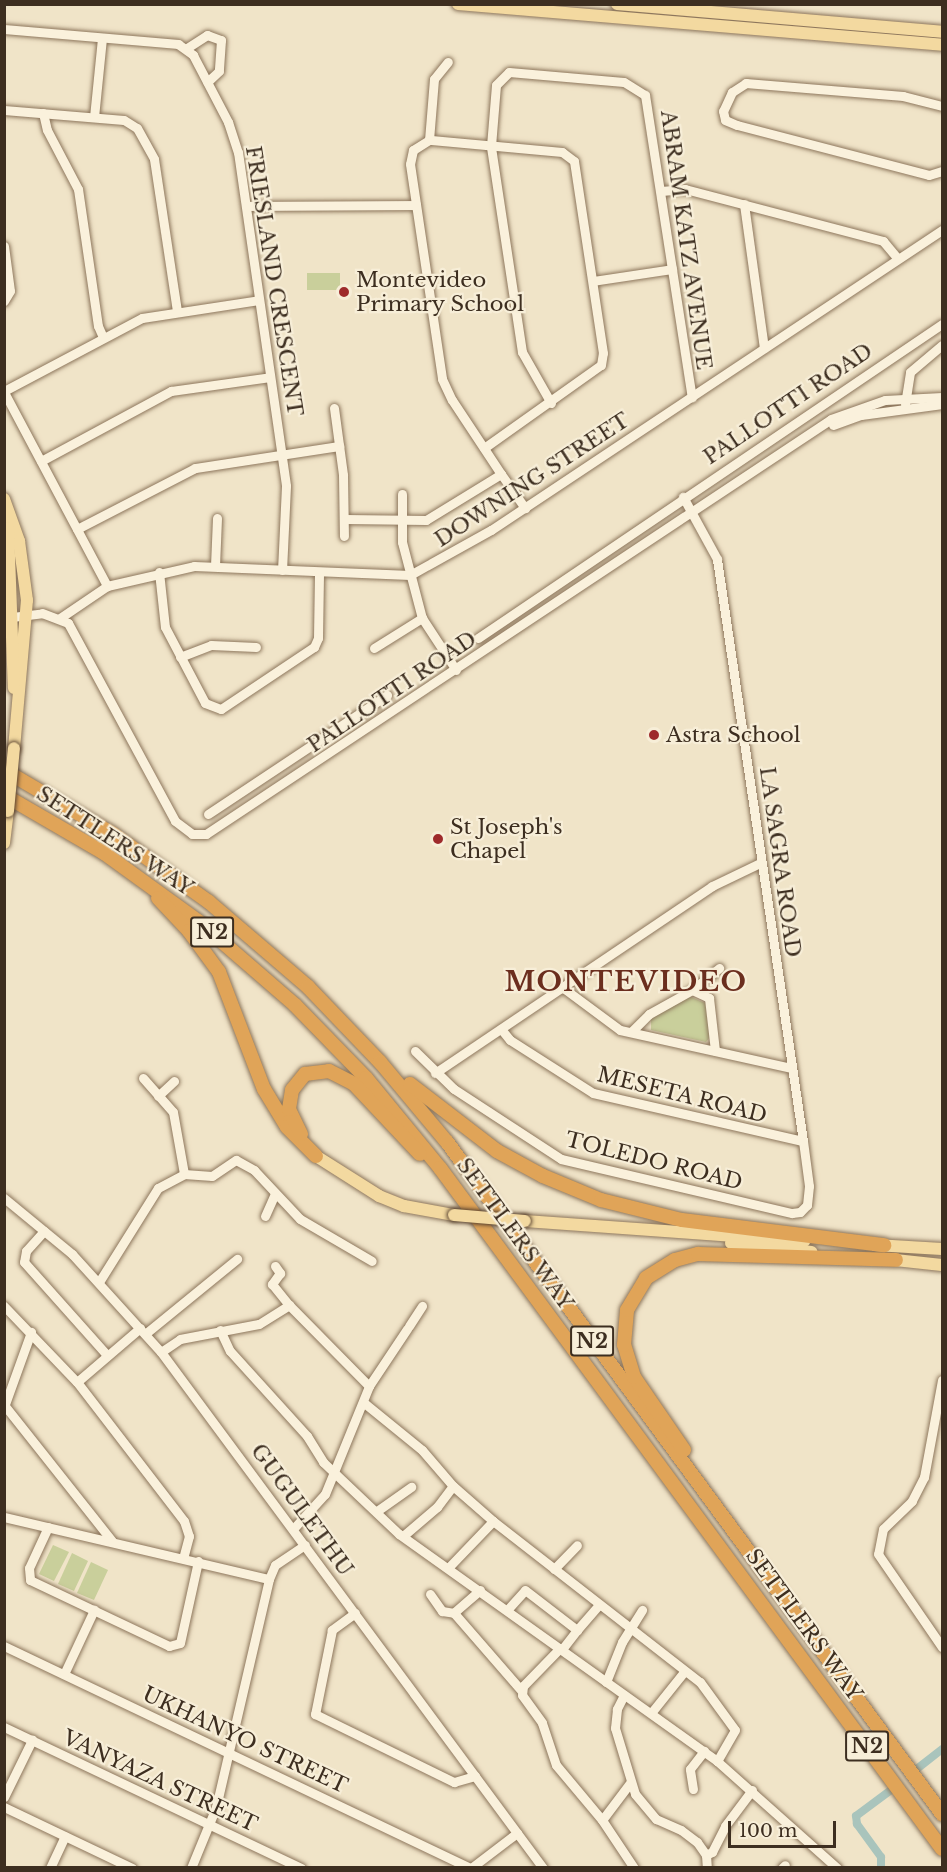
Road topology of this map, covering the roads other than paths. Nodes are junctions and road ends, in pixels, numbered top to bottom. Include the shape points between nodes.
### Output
1 (458, 4) edge
2 (617, 4) edge
3 (4, 29) edge
4 (942, 32) edge
5 (102, 38) junction
6 (942, 45) edge
7 (187, 48) junction
8 (448, 62) dead end
9 (207, 82) junction
10 (942, 106) edge
11 (4, 110) edge
12 (43, 113) junction
13 (94, 117) junction
14 (429, 140) junction
15 (491, 146) junction
16 (942, 171) edge
17 (661, 191) junction
18 (744, 204) junction
19 (416, 205) junction
20 (246, 206) junction
21 (942, 230) edge
22 (4, 246) edge
23 (898, 259) junction
24 (672, 268) junction
25 (593, 281) junction
26 (259, 300) junction
27 (4, 301) edge
28 (177, 311) junction
29 (942, 324) edge
30 (103, 337) junction
31 (942, 345) edge
32 (765, 348) junction
33 (270, 377) junction
34 (4, 392) edge
35 (692, 397) junction
36 (942, 397) edge
37 (551, 403) junction
38 (905, 403) junction
39 (942, 404) edge
40 (334, 408) dead end
41 (339, 446) junction
42 (484, 448) junction
43 (282, 454) junction
44 (41, 461) junction
45 (501, 474) junction
46 (402, 494) dead end
47 (683, 497) junction
48 (4, 499) edge
49 (525, 508) junction
50 (4, 513) edge
51 (693, 513) junction
52 (217, 518) dead end
53 (345, 519) junction
54 (402, 520) junction
55 (77, 530) junction
56 (344, 536) dead end
57 (215, 566) junction
58 (282, 570) junction
59 (159, 572) junction
60 (319, 573) junction
61 (410, 575) junction
62 (107, 586) junction
63 (519, 607) junction
64 (15, 617) edge
65 (422, 618) junction
66 (64, 620) junction
67 (528, 622) junction
68 (478, 638) dead end
69 (256, 646) dead end
70 (374, 648) dead end
71 (180, 657) junction
72 (456, 670) junction
73 (387, 695) dead end
74 (354, 717) junction
75 (365, 731) junction
76 (4, 770) edge
77 (249, 786) junction
78 (4, 795) edge
79 (259, 802) junction
80 (25, 807) junction
81 (208, 814) dead end
82 (4, 843) edge
83 (762, 862) junction
84 (720, 968) dead end
85 (562, 987) junction
86 (692, 990) junction
87 (345, 1024) junction
88 (501, 1029) junction
89 (632, 1032) junction
90 (415, 1052) dead end
91 (715, 1052) junction
92 (792, 1068) junction
93 (435, 1073) junction
94 (144, 1078) dead end
95 (174, 1081) dead end
96 (158, 1096) junction
97 (803, 1141) junction
98 (315, 1156) junction
99 (184, 1174) junction
100 (275, 1194) junction
101 (4, 1198) edge
102 (466, 1204) junction
103 (807, 1205) joint
104 (265, 1216) dead end
105 (44, 1231) junction
106 (683, 1234) junction
107 (884, 1245) junction
108 (942, 1249) edge
109 (237, 1260) dead end
110 (896, 1260) junction
111 (372, 1261) dead end
112 (942, 1265) edge
113 (276, 1266) dead end
114 (99, 1282) junction
115 (289, 1305) junction
116 (4, 1306) edge
117 (422, 1306) dead end
118 (220, 1330) junction
119 (143, 1331) junction
120 (31, 1332) junction
121 (161, 1352) junction
122 (107, 1355) junction
123 (942, 1380) edge
124 (77, 1382) junction
125 (369, 1386) junction
126 (363, 1402) junction
127 (5, 1406) edge
128 (334, 1473) junction
129 (453, 1486) junction
130 (411, 1487) dead end
131 (377, 1512) junction
132 (4, 1516) edge
133 (493, 1521) junction
134 (48, 1527) junction
135 (293, 1529) junction
136 (403, 1536) junction
137 (112, 1541) junction
138 (305, 1545) junction
139 (577, 1545) dead end
140 (183, 1558) junction
141 (198, 1561) junction
142 (448, 1568) junction
143 (554, 1569) junction
144 (269, 1579) junction
145 (480, 1590) junction
146 (430, 1594) dead end
147 (599, 1605) junction
148 (508, 1609) junction
149 (94, 1610) junction
150 (642, 1610) dead end
151 (355, 1613) junction
152 (454, 1613) junction
153 (631, 1627) junction
154 (577, 1630) junction
155 (4, 1646) edge
156 (942, 1647) edge
157 (561, 1649) junction
158 (833, 1664) junction
159 (683, 1673) junction
160 (64, 1674) junction
161 (606, 1682) junction
162 (522, 1690) junction
163 (624, 1695) junction
164 (651, 1713) junction
165 (4, 1727) edge
166 (32, 1740) junction
167 (704, 1751) junction
168 (229, 1752) junction
169 (717, 1761) junction
170 (475, 1776) junction
171 (630, 1783) junction
172 (693, 1789) dead end
173 (752, 1790) junction
174 (4, 1797) edge
175 (4, 1807) edge
176 (942, 1814) edge
177 (602, 1820) junction
178 (211, 1824) junction
179 (517, 1833) junction
180 (65, 1836) junction
181 (942, 1848) edge
182 (706, 1855) junction
183 (50, 1868) edge
184 (132, 1868) edge
185 (191, 1868) edge
186 (301, 1868) edge
187 (471, 1868) edge
188 (543, 1868) edge
189 (634, 1868) edge
190 (707, 1868) edge
191 (837, 1868) edge

1 - 6 main road
2 - 4 main road
3 - 5 street
5 - 7 street
5 - 13 street
7 - 9 street, FRIESLAND CRESCENT
7 - 9 street via 207,35 221,40 219,71
8 - 14 street via 434,79
9 - 20 street, FRIESLAND CRESCENT via 234,135
10 - 16 street via 903,96 746,83 736,87 723,111 725,120 737,125 928,175
11 - 12 street
12 - 13 street
12 - 30 street via 47,130 78,189 98,326
13 - 28 street via 131,122 154,159
14 - 15 street
14 - 19 street via 417,146 410,157
15 - 17 street, ABRAM KATZ AVENUE via 496,85 502,75 513,72 630,83 647,101
15 - 25 street via 562,152 572,157
15 - 37 street via 522,352
17 - 18 street via 686,189
17 - 24 street, ABRAM KATZ AVENUE
18 - 23 street via 883,241
18 - 32 street
19 - 20 street
19 - 42 street via 442,379
20 - 26 street, FRIESLAND CRESCENT
21 - 23 street, DOWNING STREET
22 - 27 street via 10,291
23 - 32 street, DOWNING STREET
24 - 25 street
24 - 35 street, ABRAM KATZ AVENUE
25 - 37 street via 603,353 601,365
26 - 28 street
26 - 33 street, FRIESLAND CRESCENT
28 - 30 street via 142,318
29 - 47 street, PALLOTTI ROAD
30 - 34 street
31 - 38 street via 910,372
32 - 35 street, DOWNING STREET
33 - 43 street, FRIESLAND CRESCENT
33 - 44 street via 171,392
34 - 44 street
35 - 49 street, DOWNING STREET
36 - 38 street
37 - 42 street
38 - 39 street
38 - 51 street, PALLOTTI ROAD via 814,432
40 - 41 street
41 - 43 street
41 - 53 street
42 - 45 street
43 - 55 street via 195,468
43 - 58 street, FRIESLAND CRESCENT via 286,486
44 - 55 street
45 - 49 street
45 - 54 street via 431,518
46 - 54 street
47 - 51 street, LA SAGRA ROAD
47 - 63 street, PALLOTTI ROAD
48 - 64 main road via 22,556
49 - 61 street, DOWNING STREET
50 - 64 main road via 11,549
51 - 67 street, PALLOTTI ROAD
51 - 83 street, LA SAGRA ROAD via 717,559
52 - 57 street
53 - 54 street
53 - 56 street
54 - 61 street
55 - 62 street
57 - 58 street
57 - 59 street
58 - 60 street
59 - 62 street
59 - 71 street via 162,619
60 - 61 street
60 - 71 street via 318,638 314,647 227,708 215,709 205,703
61 - 65 street
62 - 66 street
63 - 67 street
63 - 68 street, PALLOTTI ROAD
64 - 66 street
64 - 82 main road, bridge via 15,732
65 - 70 street
65 - 72 street
66 - 79 street, PALLOTTI ROAD via 180,826 192,834 206,834
67 - 72 street, PALLOTTI ROAD
69 - 71 street via 211,645
72 - 75 street, PALLOTTI ROAD
73 - 74 street, PALLOTTI ROAD
74 - 75 street
74 - 77 street, PALLOTTI ROAD
75 - 79 street, PALLOTTI ROAD
76 - 87 highway, SETTLERS WAY / N2 via 108,830 199,894 274,956
77 - 79 street
77 - 81 street, PALLOTTI ROAD
78 - 80 highway, SETTLERS WAY / N2
80 - 98 highway via 154,894 189,931 219,972 270,1099 287,1127
80 - 102 highway, SETTLERS WAY / N2 via 147,882 267,978 375,1088
83 - 85 street via 712,886
83 - 92 street, LA SAGRA ROAD
84 - 86 street via 701,978
85 - 88 street
85 - 89 street via 613,1026
86 - 89 street via 649,1014
86 - 91 street via 706,995 711,1003
87 - 107 highway via 462,1128 515,1162 572,1189 672,1218
87 - 158 highway, SETTLERS WAY / N2 via 447,1142
88 - 93 street
88 - 97 street, MESETA ROAD via 510,1040 592,1093
89 - 91 street
90 - 93 street, TOLEDO ROAD
91 - 92 street
92 - 97 street, LA SAGRA ROAD
93 - 103 street, TOLEDO ROAD via 561,1159 792,1213
94 - 96 street
95 - 96 street
96 - 99 street via 173,1112
97 - 103 street, LA SAGRA ROAD
98 - 102 highway via 293,1120 290,1097 302,1076 329,1071 359,1088
98 - 106 main road, bridge via 379,1196 404,1206 454,1215
99 - 100 street via 212,1176 239,1160 254,1170
99 - 114 street via 150,1196 141,1218
100 - 104 street
100 - 111 street via 307,1224
101 - 105 street, GUGULETHU
102 - 181 highway, SETTLERS WAY / N2
105 - 114 street, GUGULETHU
105 - 122 street via 24,1254 24,1262
106 - 107 main road
106 - 110 main road
107 - 108 main road
109 - 119 street
110 - 112 main road
110 - 158 highway via 692,1255 659,1268 646,1278 634,1293 623,1327 634,1377
113 - 115 street via 280,1273 272,1284
114 - 119 street, GUGULETHU
115 - 118 street via 259,1324
115 - 125 street
116 - 120 street
117 - 125 street
118 - 121 street via 180,1340
118 - 128 street via 230,1351
119 - 121 street, GUGULETHU
119 - 122 street
120 - 124 street
120 - 127 street
121 - 135 street, GUGULETHU
122 - 124 street
123 - 156 street via 924,1477 912,1501 883,1529 878,1554 882,1566
124 - 140 street via 187,1527
125 - 126 street
126 - 128 street
126 - 129 street via 422,1450
127 - 137 street
128 - 131 street
128 - 135 street via 322,1499
129 - 133 street
129 - 136 street
130 - 131 street
131 - 136 street
132 - 134 street
133 - 142 street
133 - 143 street
134 - 137 street
134 - 149 street via 28,1576
135 - 138 street, GUGULETHU
136 - 142 street
137 - 140 street
138 - 144 street via 275,1565
138 - 151 street, GUGULETHU
139 - 143 street
140 - 141 street
141 - 144 street
141 - 149 street via 176,1647
142 - 145 street
143 - 147 street
144 - 168 street
145 - 148 street
145 - 152 street
146 - 152 street via 442,1611
147 - 153 street
147 - 154 street
148 - 154 street via 525,1590
148 - 157 street
149 - 160 street
150 - 153 street
151 - 170 street, GUGULETHU
151 - 170 street via 332,1632 314,1706 316,1716 454,1782
152 - 162 street
153 - 159 street
153 - 161 street
154 - 157 street
155 - 160 street, UKHANYO STREET
157 - 161 street
157 - 162 street
158 - 176 highway, SETTLERS WAY / N2
159 - 164 street
159 - 169 street via 710,1693 735,1730
160 - 168 street, UKHANYO STREET
161 - 163 street
162 - 177 street via 542,1724 556,1765
163 - 164 street
163 - 171 street via 617,1709 615,1728
164 - 167 street
165 - 166 street, VANYAZA STREET
166 - 174 street
166 - 178 street, VANYAZA STREET
167 - 169 street
167 - 172 street via 690,1769
168 - 178 street
168 - 187 street, UKHANYO STREET
169 - 173 street
170 - 179 street, GUGULETHU
171 - 177 street
171 - 182 street via 653,1817 685,1832
173 - 182 street via 712,1852
173 - 191 street
175 - 180 street
177 - 189 street
178 - 185 street
178 - 186 street, VANYAZA STREET
179 - 187 street
179 - 188 street, GUGULETHU
180 - 183 street
180 - 184 street
182 - 190 street

